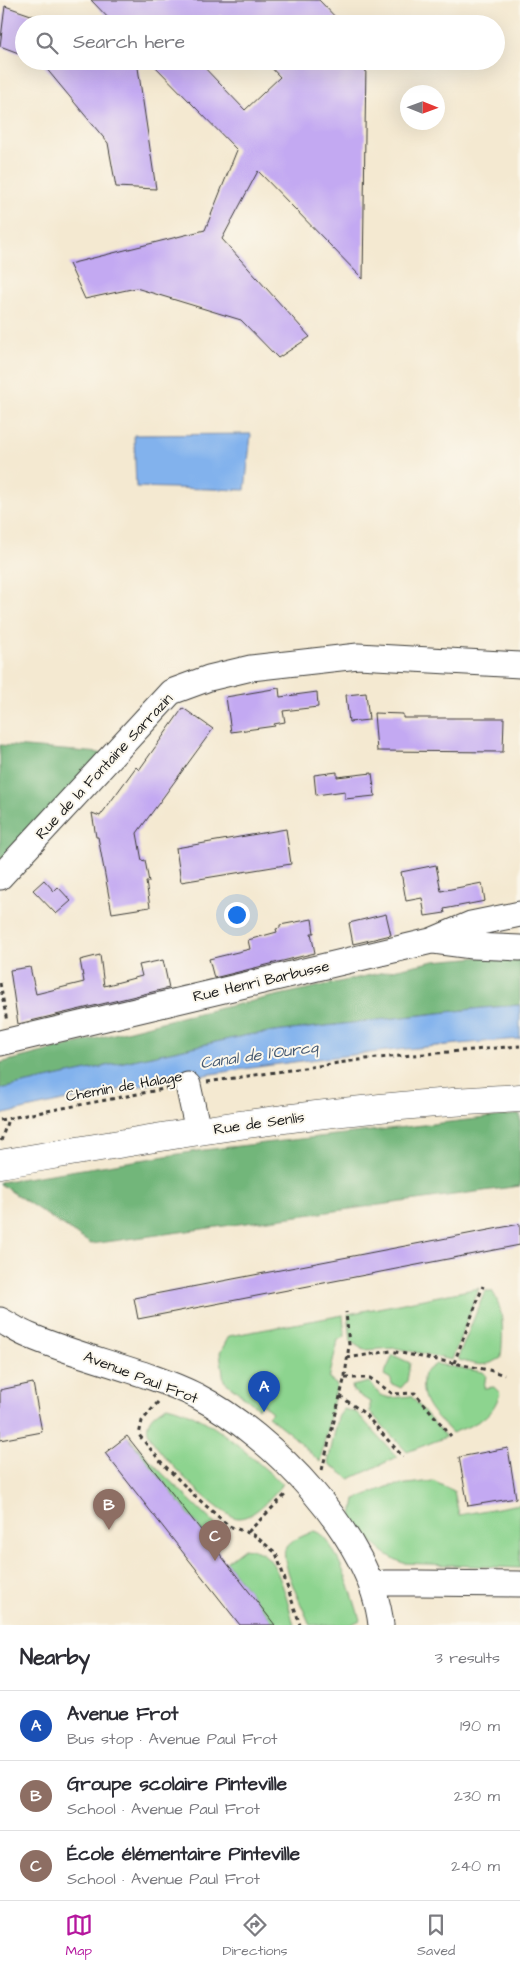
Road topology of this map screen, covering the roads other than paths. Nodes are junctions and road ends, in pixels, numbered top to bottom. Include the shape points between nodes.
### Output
1 (520, 665) edge
2 (0, 877) edge
3 (520, 914) edge
4 (431, 941) junction
5 (520, 948) edge
6 (5, 1042) edge
7 (188, 1085) road end
8 (520, 1098) edge
9 (198, 1131) junction
10 (0, 1164) edge
11 (0, 1320) edge
12 (520, 1584) edge
13 (372, 1586) junction
14 (381, 1625) edge

1 - 2 street, Rue de la Fontaine Sarrazin via 358,656 251,668 171,692
3 - 4 street, Rue Henri Barbusse via 471,924
4 - 5 street
4 - 6 street, Rue Henri Barbusse
7 - 9 street
8 - 9 main road, Rue de Senlis via 373,1108
9 - 10 main road, Rue de Senlis
11 - 13 street, Avenue Paul Frot via 29,1336 190,1393 244,1426 289,1466 321,1501 343,1531
12 - 13 street via 384,1583
13 - 14 street, Avenue Paul Frot

